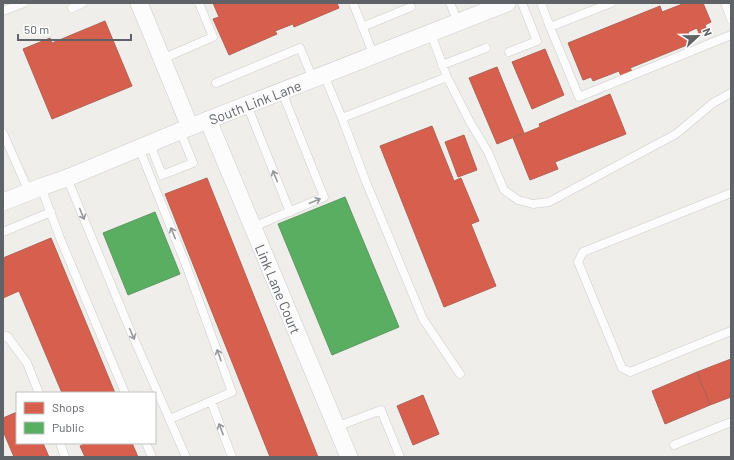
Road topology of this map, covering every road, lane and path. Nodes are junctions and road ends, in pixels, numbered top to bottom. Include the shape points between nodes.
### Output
1 (24, 3) edge
2 (83, 3) edge
3 (138, 3) edge
4 (199, 3) edge
5 (352, 3) edge
6 (450, 3) edge
7 (507, 3) edge
8 (522, 3) edge
9 (541, 3) edge
10 (611, 3) edge
11 (725, 3) edge
12 (411, 7) dead end
13 (72, 8) dead end
14 (3, 11) edge
15 (731, 19) edge
16 (458, 22) junction
17 (362, 27) junction
18 (550, 27) junction
19 (431, 34) junction
20 (731, 35) edge
21 (486, 48) dead end
22 (510, 52) dead end
23 (374, 56) junction
24 (162, 59) junction
25 (442, 65) junction
26 (319, 77) junction
27 (447, 77) junction
28 (216, 83) dead end
29 (282, 92) junction
30 (731, 93) edge
31 (246, 105) junction
32 (342, 118) junction
33 (208, 120) junction
34 (185, 129) junction
35 (3, 133) edge
36 (145, 146) junction
37 (162, 175) junction
38 (66, 178) junction
39 (152, 179) junction
40 (35, 189) junction
41 (731, 193) edge
42 (3, 202) edge
43 (51, 212) junction
44 (290, 212) junction
45 (253, 227) junction
46 (3, 232) edge
47 (731, 331) edge
48 (3, 336) edge
49 (460, 374) dead end
50 (39, 392) edge
51 (125, 392) edge
52 (211, 401) junction
53 (170, 418) junction
54 (731, 422) edge
55 (336, 427) junction
56 (60, 444) edge
57 (146, 444) edge
58 (674, 445) dead end
59 (65, 457) edge
60 (152, 457) edge
61 (186, 457) edge
62 (232, 457) edge
63 (349, 457) edge
64 (400, 457) edge

1 - 14 lane
2 - 13 lane
3 - 24 street
4 - 24 lane via 213,37
5 - 17 lane
6 - 16 lane
7 - 16 street, South Link Lane
8 - 22 lane via 537,41
9 - 18 lane
10 - 18 lane
11 - 15 lane
12 - 17 lane
16 - 19 street, South Link Lane
17 - 23 lane
18 - 20 lane via 579,97
19 - 23 street, South Link Lane
19 - 25 lane
21 - 25 lane
23 - 26 street, South Link Lane
24 - 34 street
25 - 27 lane
26 - 28 lane via 300,48
26 - 29 street, South Link Lane
26 - 32 lane
27 - 30 lane via 488,152 504,190 518,200 533,204 548,202 676,134 713,103
27 - 32 lane
29 - 31 street, South Link Lane
44 -> 29 lane via 324,197
31 - 33 street, South Link Lane
44 -> 31 lane
32 - 49 lane via 423,319
33 - 34 street, South Link Lane
33 - 45 street, Link Lane Court
34 - 36 street, South Link Lane
34 - 37 lane via 192,163
35 - 40 lane
36 - 37 lane
36 - 38 street, South Link Lane
36 - 39 lane
37 - 39 lane
38 - 40 street, South Link Lane
38 -> 53 lane
52 -> 39 lane via 232,392
40 - 42 street, South Link Lane
40 - 43 lane
41 - 47 lane via 583,252 578,262 622,368 630,372
43 - 46 lane
43 - 51 lane
44 - 45 lane
45 - 55 street, Link Lane Court
48 - 50 lane via 7,336 27,364
52 - 53 lane
62 -> 52 lane
53 - 61 lane
54 - 58 lane
55 - 63 street, Link Lane Court
55 - 64 lane via 381,410
56 - 59 lane
57 - 60 lane

